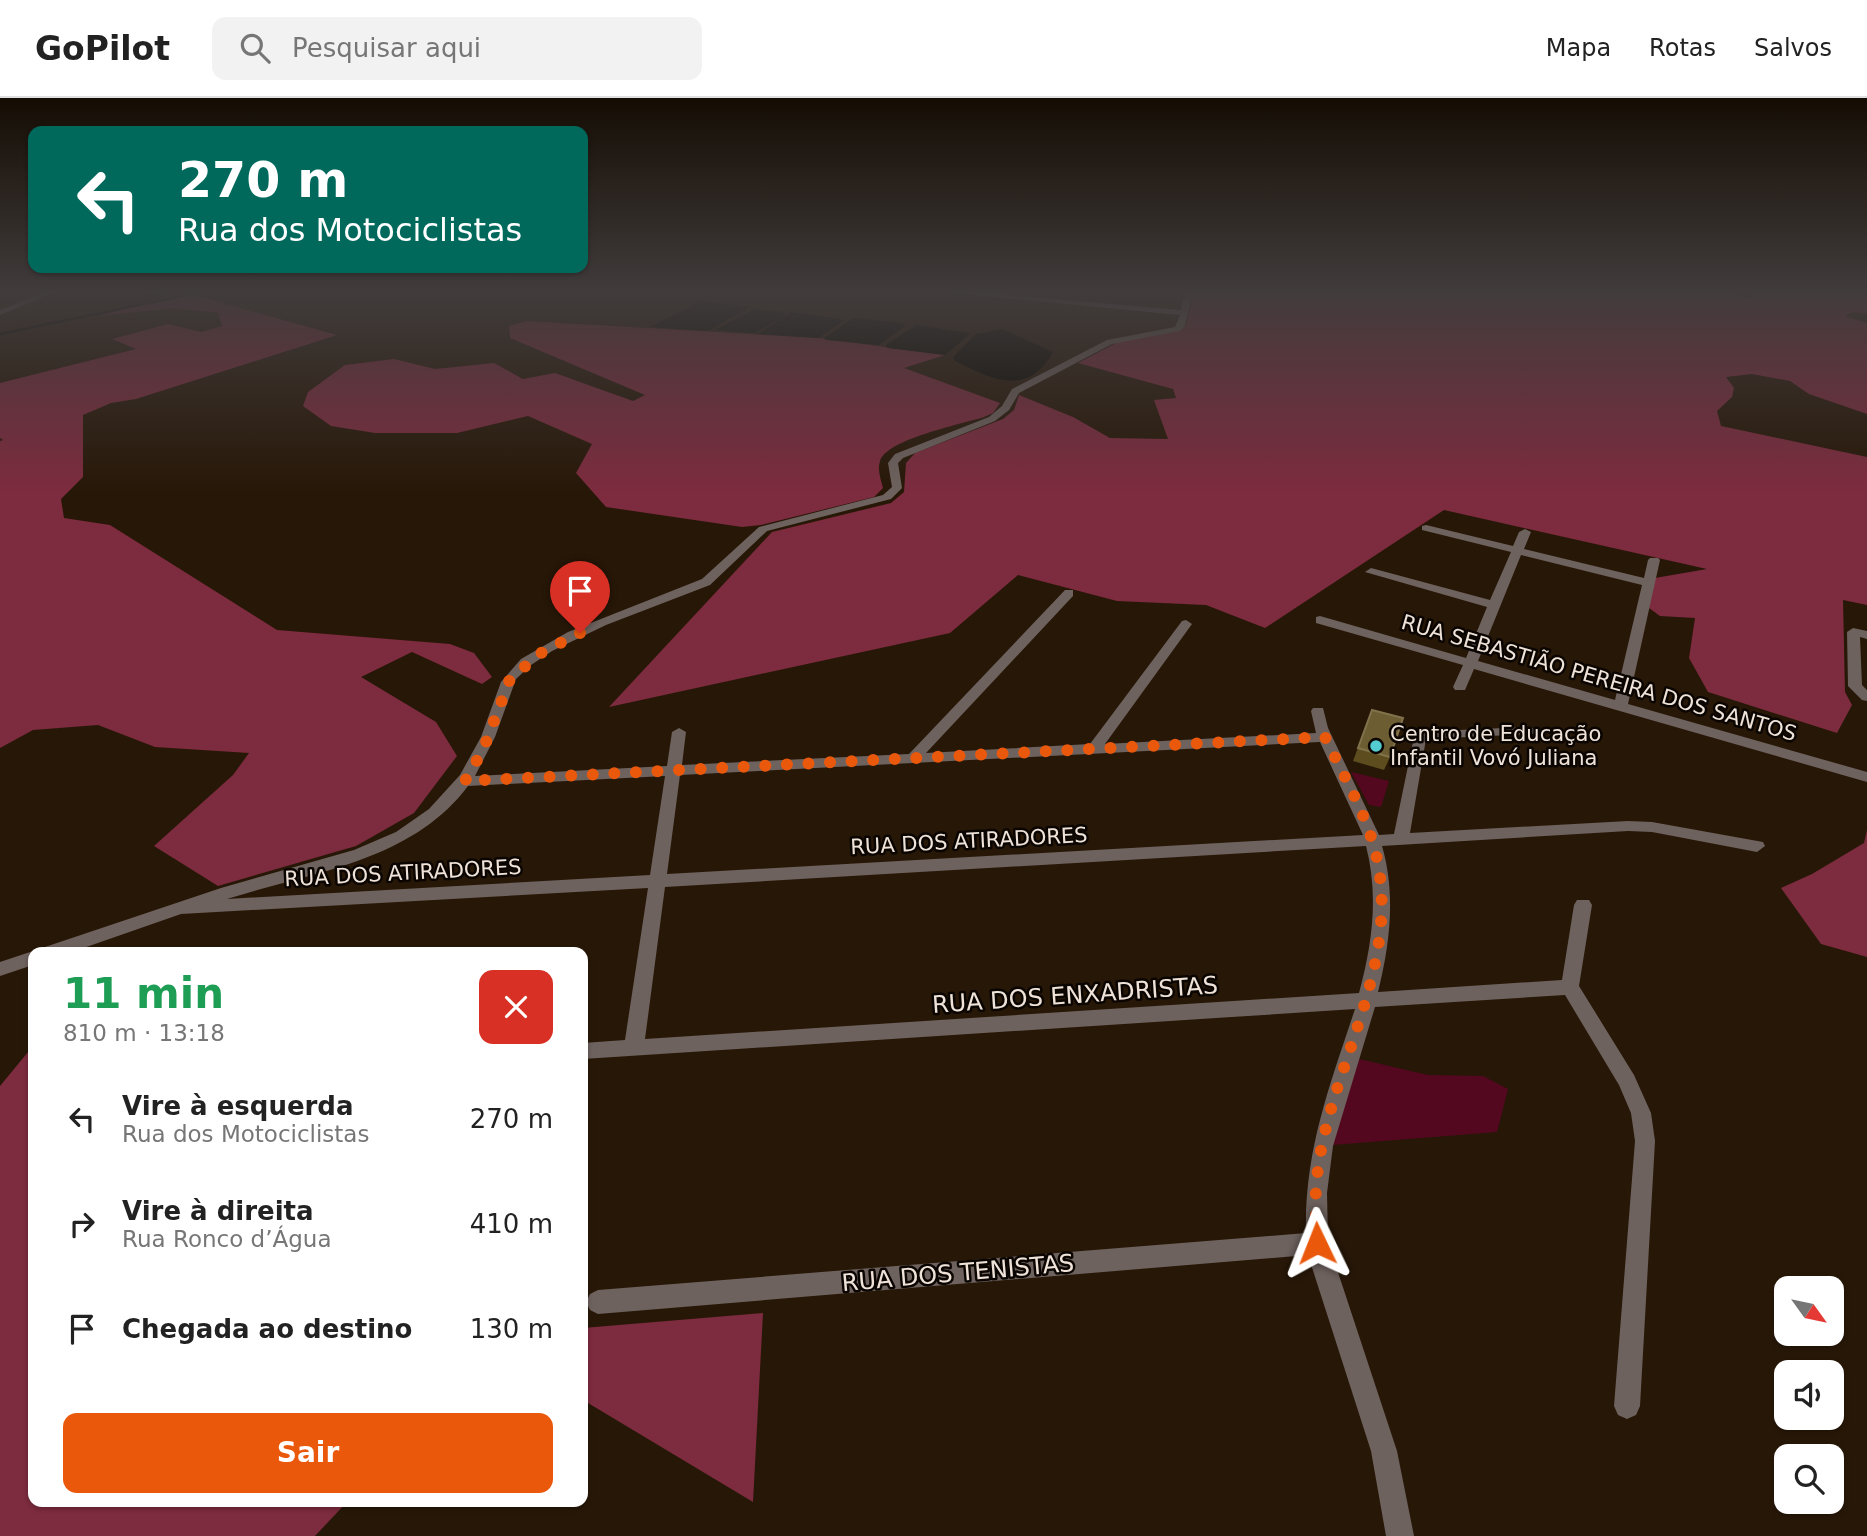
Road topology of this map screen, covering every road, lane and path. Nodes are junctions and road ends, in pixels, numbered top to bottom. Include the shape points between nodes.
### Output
1 (1077, 359) edge
2 (1426, 528) dead end
3 (1525, 532) dead end
4 (1517, 551) junction
5 (1654, 560) dead end
6 (1371, 572) dead end
7 (1649, 583) junction
8 (1069, 593) dead end
9 (1494, 605) junction
10 (1320, 620) dead end
11 (1186, 624) dead end
12 (1867, 635) edge
13 (1470, 663) junction
14 (1460, 687) dead end
15 (1866, 696) edge
16 (1621, 706) junction
17 (1318, 711) dead end
18 (1528, 731) dead end
19 (679, 732) dead end
20 (1325, 737) junction
21 (1094, 749) junction
22 (913, 758) junction
23 (673, 771) junction
24 (1867, 776) edge
25 (465, 781) junction
26 (1401, 840) junction
27 (1374, 842) junction
28 (1757, 846) dead end
29 (657, 882) junction
30 (1583, 905) dead end
31 (182, 908) junction
32 (66, 947) edge
33 (28, 960) edge
34 (0, 969) edge
35 (1570, 987) junction
36 (1366, 1000) junction
37 (634, 1048) junction
38 (588, 1051) edge
39 (1317, 1243) junction
40 (598, 1302) dead end
41 (1627, 1406) dead end
42 (1400, 1536) edge

1 - 25 street via 1015,391 1006,408 992,419 899,456 893,463 897,488 887,497 763,529 705,582 541,653 510,679 483,750
2 - 4 street
3 - 4 street
4 - 7 street
4 - 9 street
5 - 7 street
6 - 9 street
7 - 16 street
8 - 22 street
9 - 13 street
10 - 13 street, RUA SEBASTIÃO PEREIRA DOS SANTOS
11 - 21 street
12 - 15 street via 1853,632 1855,686
13 - 14 street
13 - 16 street, RUA SEBASTIÃO PEREIRA DOS SANTOS
16 - 24 street, RUA SEBASTIÃO PEREIRA DOS SANTOS
17 - 20 street
18 - 26 street via 1420,735
19 - 23 street
20 - 21 street
20 - 27 street
21 - 22 street
22 - 23 street
23 - 25 street
23 - 29 street
25 - 31 street via 421,823 387,843 337,863
26 - 27 street, RUA DOS ATIRADORES
26 - 28 street, RUA DOS ATIRADORES via 1628,826
27 - 29 street, RUA DOS ATIRADORES
27 - 36 street via 1382,918
29 - 31 street, RUA DOS ATIRADORES
29 - 37 street
30 - 35 street
31 - 32 street
33 - 34 street
35 - 36 street, RUA DOS ENXADRISTAS
35 - 41 street via 1641,1112 1644,1141
36 - 37 street, RUA DOS ENXADRISTAS
36 - 39 street via 1320,1158
37 - 38 street, RUA DOS ENXADRISTAS
39 - 40 street, RUA DOS TENISTAS
39 - 42 street via 1388,1464

